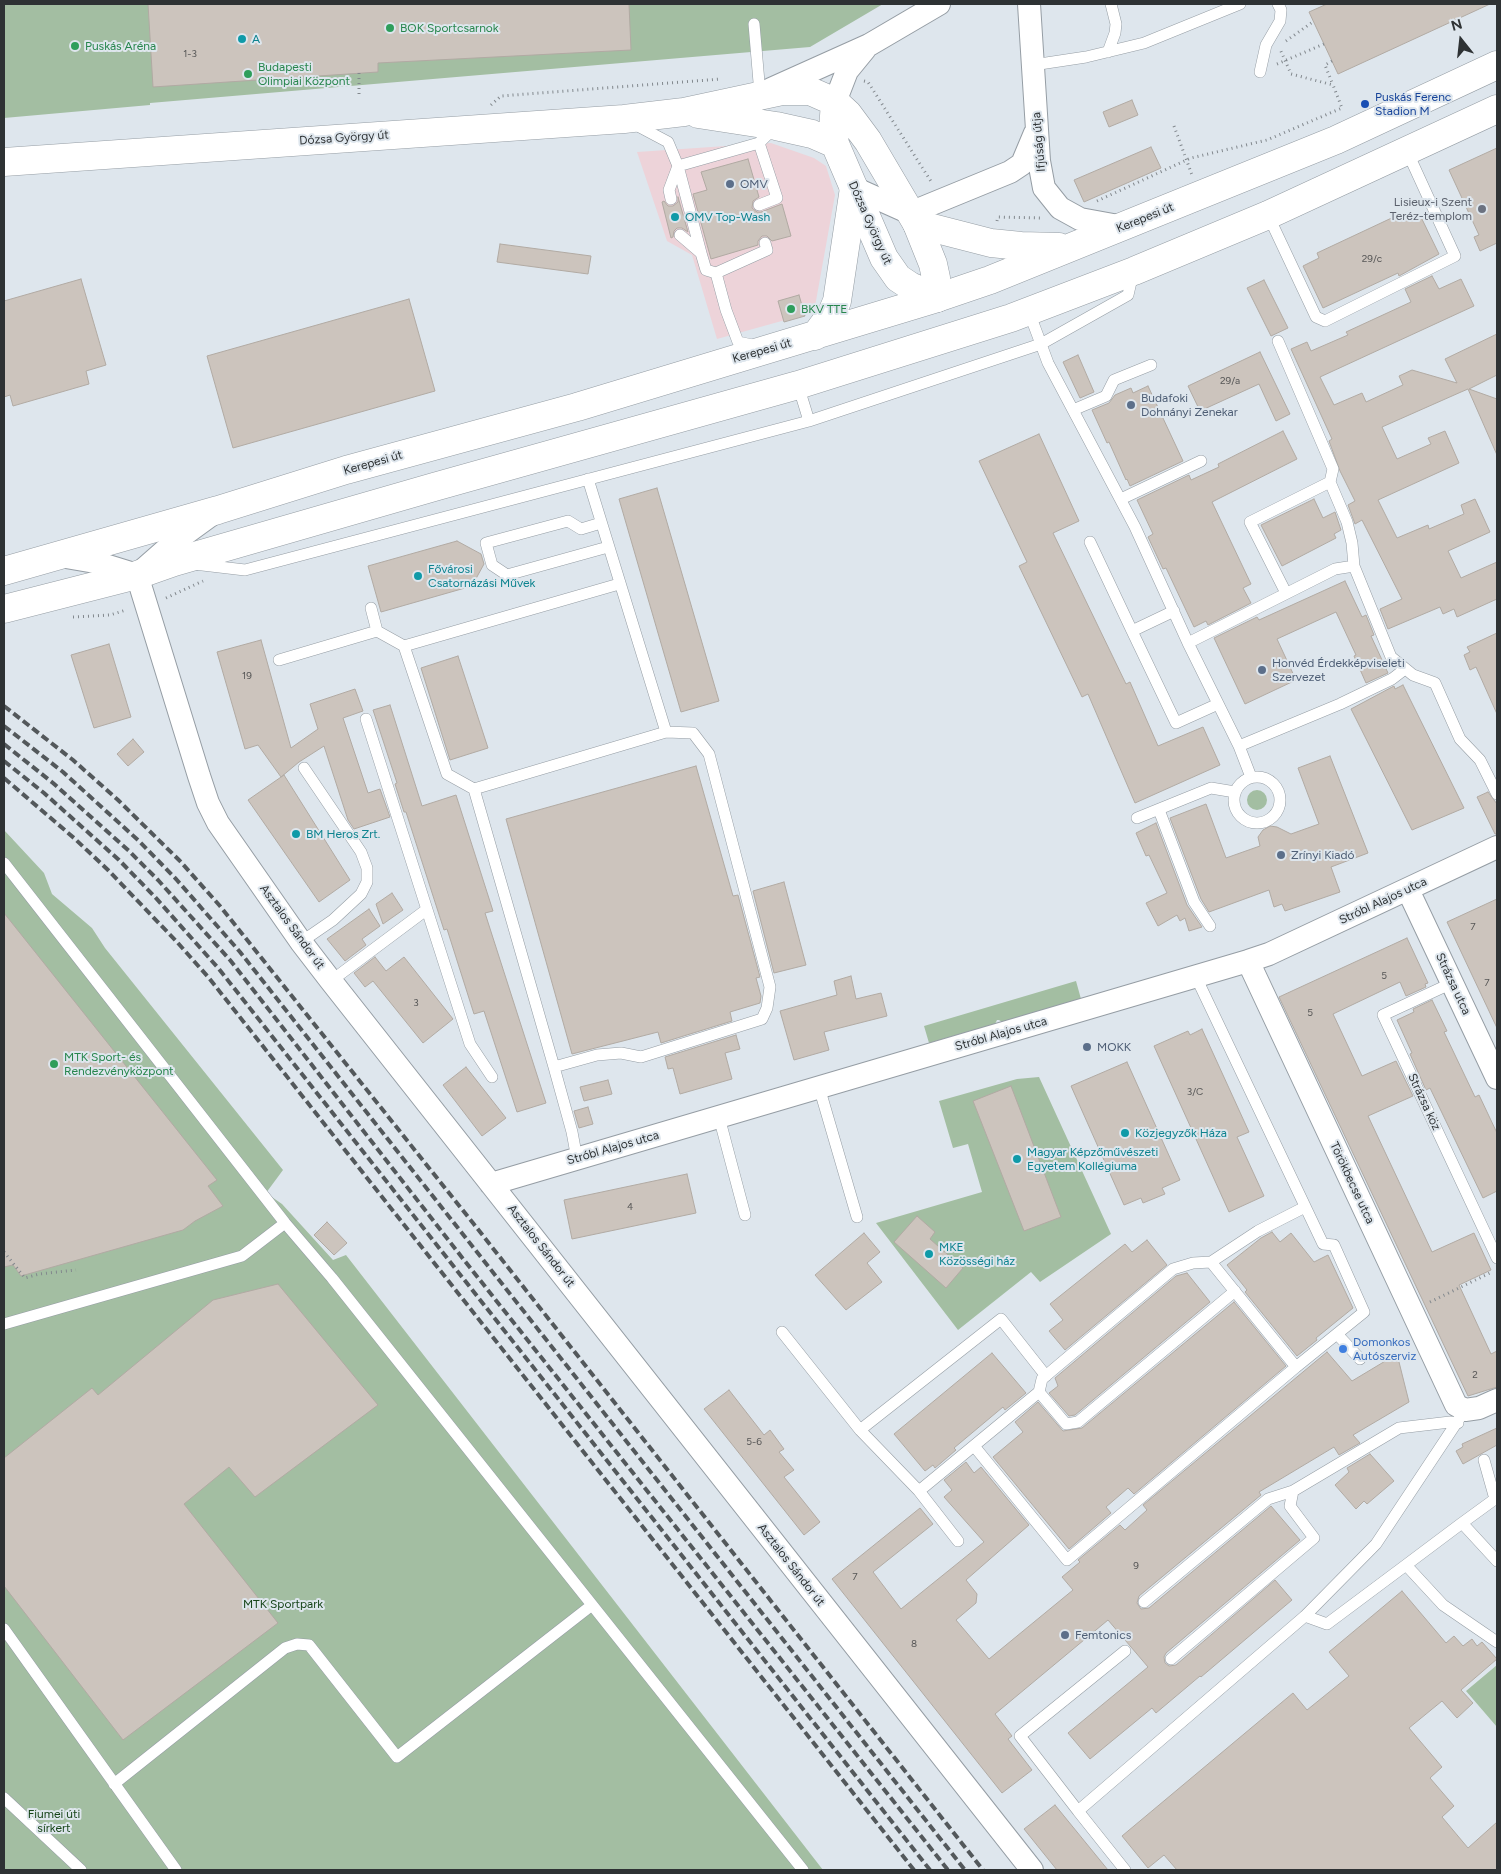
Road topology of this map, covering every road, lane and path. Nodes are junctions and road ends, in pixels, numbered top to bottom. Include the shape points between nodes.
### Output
1 (939, 4) edge
2 (1029, 4) edge
3 (1111, 4) edge
4 (1238, 4) edge
5 (1278, 4) edge
6 (1314, 21) dead end
7 (754, 24) dead end
8 (1324, 44) dead end
9 (868, 45) junction
10 (1108, 52) junction
11 (1285, 60) junction
12 (1332, 61) dead end
13 (1032, 65) junction
14 (1497, 65) edge
15 (1260, 72) dead end
16 (358, 73) dead end
17 (1333, 86) junction
18 (760, 94) junction
19 (359, 96) dead end
20 (835, 102) junction
21 (1497, 109) edge
22 (684, 112) junction
23 (624, 119) junction
24 (1174, 126) dead end
25 (1036, 130) junction
26 (768, 135) junction
27 (835, 144) junction
28 (1183, 151) dead end
29 (1407, 151) junction
30 (4, 162) edge
31 (678, 166) junction
32 (854, 188) junction
33 (671, 199) dead end
34 (1095, 202) dead end
35 (1057, 204) junction
36 (759, 205) dead end
37 (1268, 215) junction
38 (914, 219) junction
39 (1124, 227) junction
40 (680, 235) dead end
41 (765, 243) dead end
42 (991, 243) junction
43 (1074, 247) junction
44 (701, 253) junction
45 (1134, 271) junction
46 (716, 273) junction
47 (937, 298) junction
48 (1020, 315) junction
49 (815, 336) junction
50 (1278, 341) dead end
51 (1041, 344) junction
52 (770, 348) junction
53 (866, 364) junction
54 (1151, 365) dead end
55 (798, 385) junction
56 (1073, 410) junction
57 (810, 421) junction
58 (1201, 460) dead end
59 (588, 479) junction
60 (1330, 482) junction
61 (1121, 499) junction
62 (218, 510) junction
63 (601, 523) junction
64 (1090, 542) dead end
65 (608, 547) junction
66 (60, 556) junction
67 (174, 562) junction
68 (1354, 566) junction
69 (4, 571) edge
70 (137, 575) junction
71 (212, 578) dead end
72 (619, 584) junction
73 (1286, 594) junction
74 (145, 605) junction
75 (371, 608) dead end
76 (4, 609) edge
77 (1174, 611) junction
78 (71, 617) dead end
79 (377, 631) junction
80 (1132, 631) junction
81 (1188, 643) junction
82 (404, 646) junction
83 (279, 660) dead end
84 (1406, 669) junction
85 (1218, 704) junction
86 (366, 719) dead end
87 (666, 732) junction
88 (1239, 746) junction
89 (304, 768) dead end
90 (1251, 778) junction
91 (474, 789) junction
92 (1235, 792) junction
93 (1497, 794) edge
94 (1159, 810) junction
95 (1137, 818) dead end
96 (1497, 848) edge
97 (4, 863) edge
98 (1408, 890) junction
99 (426, 910) junction
100 (1210, 926) dead end
101 (301, 942) junction
102 (1248, 961) junction
103 (1196, 977) junction
104 (331, 982) junction
105 (1452, 983) junction
106 (554, 1067) junction
107 (492, 1077) dead end
108 (1497, 1078) edge
109 (819, 1088) junction
110 (719, 1117) junction
111 (577, 1159) junction
112 (492, 1184) junction
113 (1305, 1207) junction
114 (745, 1215) dead end
115 (857, 1217) dead end
116 (285, 1223) junction
117 (4, 1252) edge
118 (1497, 1258) edge
119 (1211, 1262) junction
120 (1497, 1269) edge
121 (76, 1270) dead end
122 (1235, 1291) junction
123 (1411, 1310) junction
124 (4, 1324) edge
125 (782, 1332) dead end
126 (1337, 1334) junction
127 (1360, 1358) dead end
128 (1296, 1367) junction
129 (1046, 1376) junction
130 (1039, 1392) junction
131 (1497, 1400) edge
132 (1460, 1412) junction
133 (860, 1430) junction
134 (974, 1446) junction
135 (1484, 1460) dead end
136 (919, 1491) junction
137 (1294, 1492) junction
138 (1496, 1501) edge
139 (1462, 1523) junction
140 (958, 1542) dead end
141 (1497, 1560) edge
142 (1406, 1565) junction
143 (1144, 1602) dead end
144 (592, 1605) junction
145 (1305, 1616) junction
146 (4, 1629) edge
147 (1497, 1642) edge
148 (1125, 1651) dead end
149 (1171, 1659) dead end
150 (114, 1784) junction
151 (4, 1798) edge
152 (1078, 1811) junction
153 (81, 1870) edge
154 (176, 1870) edge
155 (803, 1870) edge
156 (1032, 1870) edge
157 (1125, 1870) edge

1 - 9 street, Dózsa György út
2 - 13 street, Ifjúság útja
3 - 10 lane via 1116,24
4 - 10 lane via 1144,43
5 - 15 lane via 1280,21 1266,45
6 - 11 path via 1279,47
7 - 18 lane
8 - 11 path
9 - 18 street, Dózsa György út
9 - 20 street, Dózsa György út via 847,71
10 - 13 lane
11 - 17 path via 1292,74
12 - 17 path via 1325,65
13 - 25 street, Ifjúság útja
14 - 39 main road, Kerepesi út via 1336,140
16 - 19 path
17 - 34 path via 1342,108 1267,140 1191,158
18 - 20 main road, Dózsa György út via 801,90
18 - 22 main road, Dózsa György út
20 - 27 main road
20 - 38 main road, Dózsa György út via 868,141
21 - 29 main road
22 - 23 main road, Dózsa György út
22 - 26 main road, Dózsa György út
23 - 30 main road, Dózsa György út
23 - 31 lane via 668,142
24 - 28 path
25 - 35 street, Ifjúság útja via 1044,188
25 - 38 street via 1022,164
26 - 27 main road, Dózsa György út via 812,134
26 - 31 lane
26 - 36 lane via 777,198
27 - 32 main road, Dózsa György út
29 - 37 main road
29 - 37 lane via 1455,256 1325,321 1316,318
31 - 33 lane via 669,190
31 - 44 lane
32 - 38 street
32 - 47 main road, Dózsa György út via 891,270 910,286
32 - 49 main road via 837,301
35 - 39 street, Ifjúság útja via 1080,218
35 - 42 path via 1042,218 998,217
37 - 45 main road
38 - 42 main road
38 - 47 main road, Dózsa György út via 933,264
39 - 43 main road, Kerepesi út
40 - 44 lane
41 - 46 lane via 767,250
42 - 43 main road
43 - 47 main road, Kerepesi út
44 - 46 lane via 706,270
45 - 48 main road
45 - 51 lane via 1128,295
46 - 52 lane via 738,342
47 - 48 main road via 969,311
47 - 49 main road, Kerepesi út
47 - 53 main road via 899,340
48 - 51 lane
48 - 53 main road
49 - 52 main road, Kerepesi út
50 - 60 lane via 1333,469
51 - 56 lane
51 - 57 lane
52 - 62 main road, Kerepesi út
53 - 55 main road
54 - 56 lane via 1114,380 1106,396
55 - 57 lane
55 - 67 main road
56 - 61 lane
57 - 59 lane
58 - 61 lane
59 - 63 lane
59 - 67 lane via 245,570
60 - 68 lane via 1348,522
60 - 73 lane via 1250,522
61 - 77 lane
62 - 66 main road, Kerepesi út
62 - 70 street
63 - 65 lane
63 - 65 lane via 581,529 568,520 486,543 492,564 507,575
64 - 80 lane
65 - 72 lane
66 - 69 main road, Kerepesi út
66 - 70 street via 95,562
67 - 70 main road
68 - 73 lane via 1335,569
68 - 84 lane via 1391,657
70 - 74 street, Asztalos Sándor út
70 - 76 main road
71 - 74 path
72 - 82 lane
72 - 87 lane
73 - 81 lane
74 - 78 path via 110,615
74 - 101 street, Asztalos Sándor út via 208,803
75 - 79 lane
77 - 80 lane
77 - 81 lane
79 - 82 lane
79 - 83 lane
80 - 85 lane via 1176,723
81 - 85 lane
82 - 91 lane via 447,774
84 - 88 lane via 1340,704
84 - 93 lane via 1435,683 1460,739 1480,760
85 - 88 lane
86 - 99 lane
87 - 91 lane
87 - 106 lane via 693,733 709,754 770,987 767,1008 762,1019 641,1057 620,1053 597,1055
88 - 90 lane
89 - 101 lane via 361,852 367,868 367,882 361,894 333,920
90 - 92 lane via 1241,783
90 - 92 lane via 1263,778 1273,783 1280,798 1277,814 1263,823 1246,821 1234,804
91 - 106 lane
92 - 94 lane via 1211,788
94 - 95 lane
94 - 100 lane via 1194,902
96 - 98 street, Stróbl Alajos utca
97 - 116 lane
98 - 102 street, Stróbl Alajos utca
98 - 105 street, Strázsa utca
99 - 104 lane
99 - 107 lane via 470,1044
101 - 104 street, Asztalos Sándor út
102 - 103 street, Stróbl Alajos utca
102 - 123 street, Törökbecse utca
103 - 109 street, Stróbl Alajos utca
103 - 113 lane
104 - 112 street, Asztalos Sándor út
105 - 108 street, Strázsa utca
105 - 118 lane, Strázsa köz via 1383,1015
106 - 111 lane
109 - 110 street, Stróbl Alajos utca
109 - 115 lane
110 - 111 street, Stróbl Alajos utca
110 - 114 lane
111 - 112 street, Stróbl Alajos utca
112 - 156 street, Asztalos Sándor út
113 - 119 lane via 1258,1231
113 - 126 lane via 1323,1244 1334,1245 1364,1312
116 - 124 lane via 242,1256
116 - 144 lane
117 - 121 path via 24,1278
119 - 122 lane
119 - 129 lane via 1172,1269
120 - 123 path
122 - 128 lane
122 - 130 lane via 1078,1422 1066,1424
123 - 132 street, Törökbecse utca
125 - 133 lane
126 - 127 lane
126 - 128 lane
128 - 134 lane via 1067,1560
129 - 130 lane
129 - 133 lane via 1001,1319
130 - 134 lane
131 - 132 street
132 - 137 lane via 1450,1422 1399,1428
132 - 145 lane via 1376,1544
133 - 136 lane
134 - 136 lane
135 - 138 lane
136 - 140 lane
137 - 143 lane via 1268,1499
137 - 149 lane via 1290,1506 1314,1538
138 - 139 lane
139 - 141 lane
139 - 142 lane
142 - 145 lane via 1327,1624
142 - 147 lane via 1442,1604
144 - 150 lane via 397,1756 309,1645 298,1644 285,1648
144 - 155 lane
145 - 152 lane
146 - 150 lane
148 - 152 lane via 1020,1736
150 - 154 lane
151 - 153 lane
152 - 157 lane

